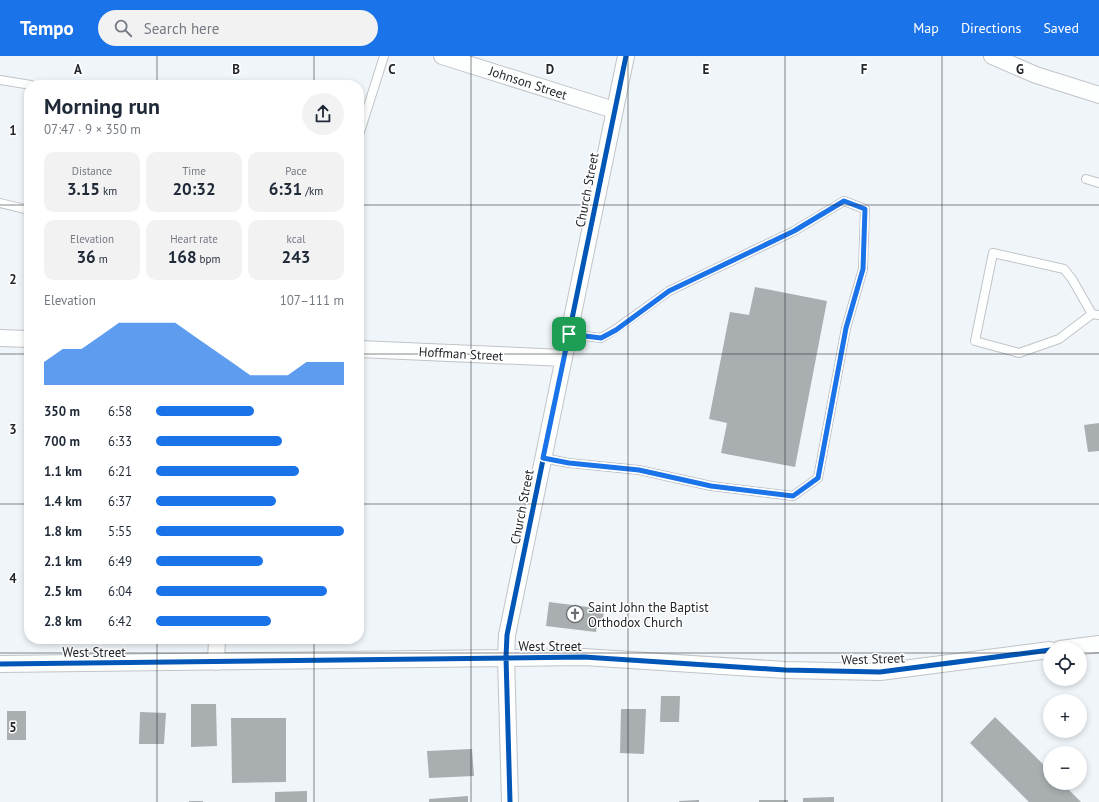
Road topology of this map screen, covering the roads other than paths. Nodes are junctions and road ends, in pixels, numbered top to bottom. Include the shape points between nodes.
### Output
1 (384, 56) edge
2 (442, 56) edge
3 (626, 56) edge
4 (992, 56) edge
5 (0, 80) edge
6 (24, 84) edge
7 (1099, 95) edge
8 (614, 110) junction
9 (364, 119) edge
10 (1086, 179) dead end
11 (1099, 183) edge
12 (0, 203) edge
13 (24, 209) edge
14 (1096, 315) edge
15 (569, 334) junction
16 (0, 338) edge
17 (24, 339) edge
18 (364, 349) edge
19 (564, 358) junction
20 (543, 458) junction
21 (217, 644) edge
22 (1099, 644) edge
23 (1087, 646) edge
24 (1043, 651) edge
25 (506, 657) junction
26 (216, 662) junction
27 (0, 664) edge
28 (510, 802) edge

1 - 9 lane
2 - 8 street, Johnson Street
3 - 8 street, Church Street
4 - 7 street via 1036,75
5 - 6 lane
8 - 15 street, Church Street
10 - 11 lane
12 - 13 lane
14 - 14 lane via 1059,339 1020,353 975,341 993,253 1064,269
15 - 19 street, Church Street
15 - 20 lane via 601,338 669,291 794,231 844,201 865,209 863,269 846,328 818,478 793,496 711,486 639,470
16 - 17 street
18 - 19 street, Hoffman Street
19 - 20 street, Church Street
20 - 25 street, Church Street via 507,635
21 - 26 street
22 - 23 street
24 - 25 street, West Street via 880,672 785,670 584,657
25 - 26 street, West Street
25 - 28 street, Church Street
26 - 27 street, West Street

